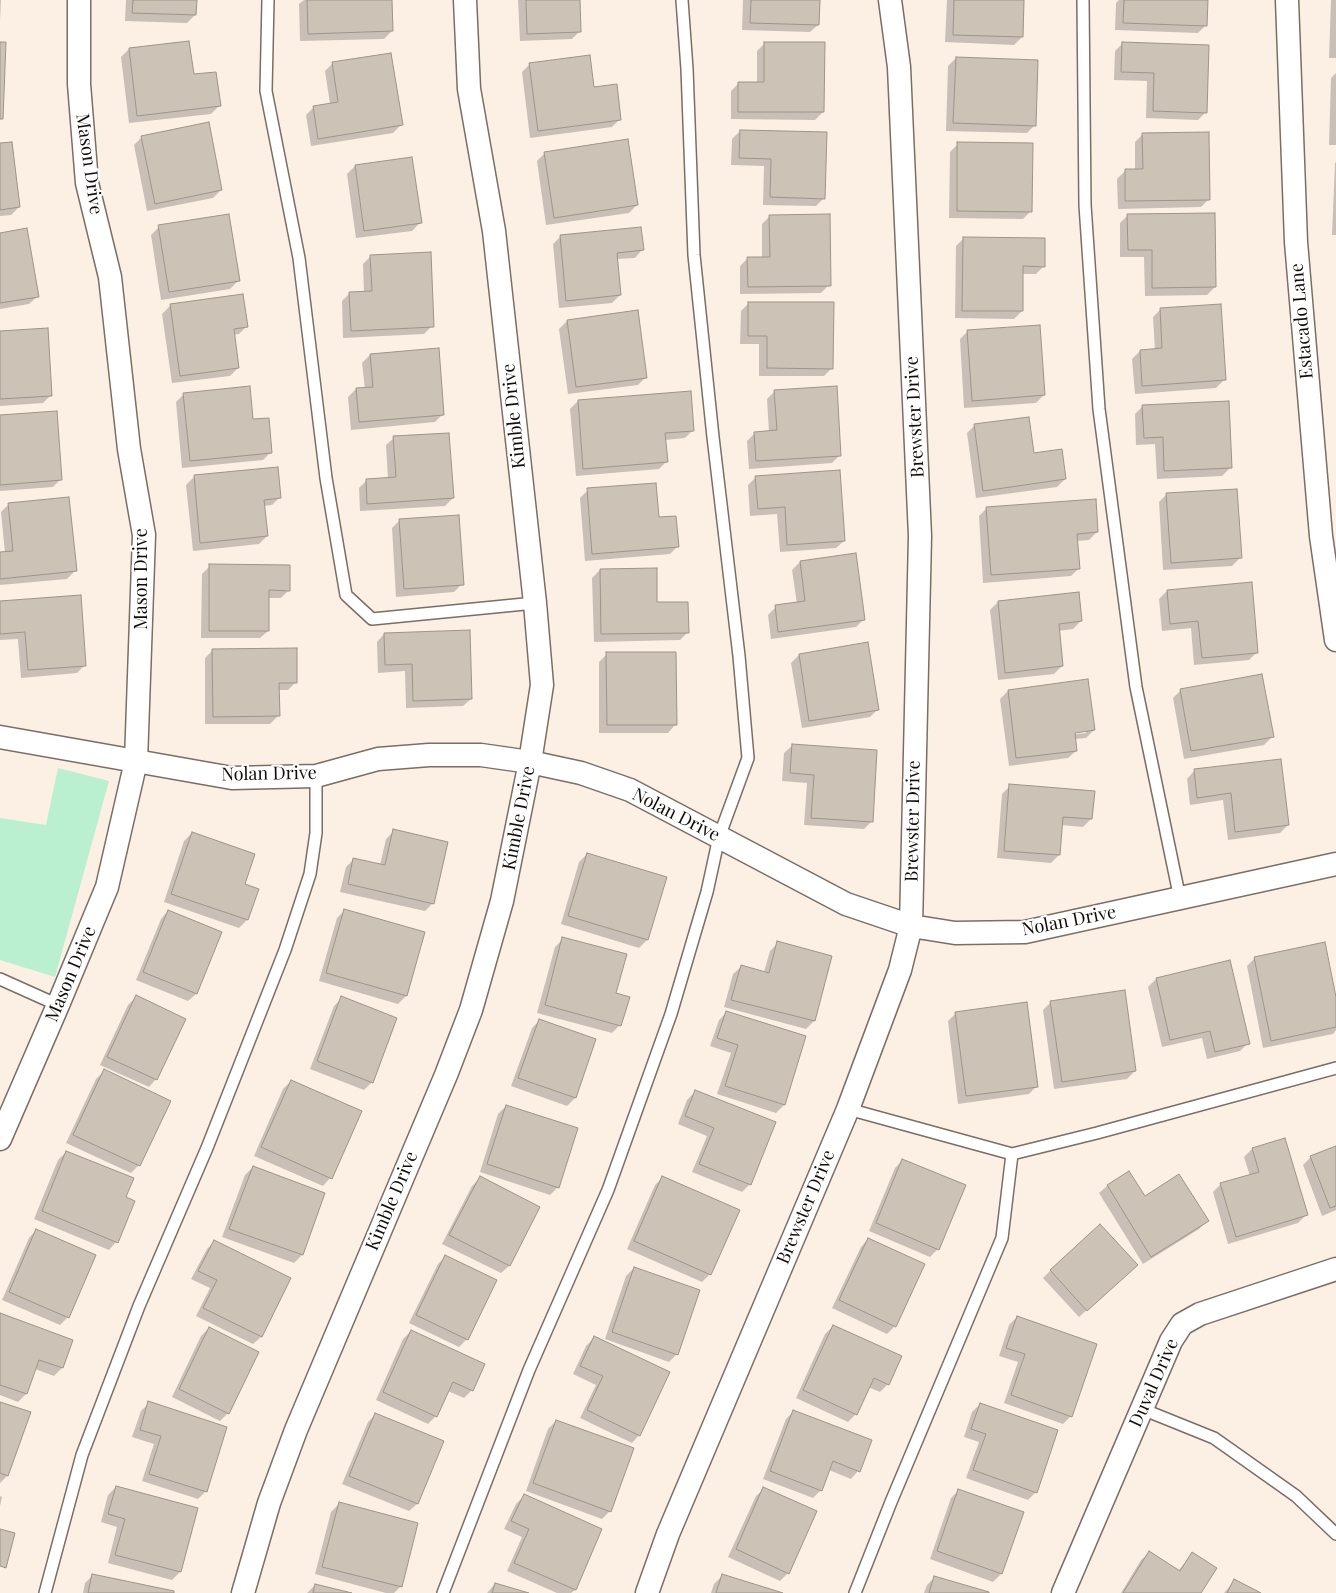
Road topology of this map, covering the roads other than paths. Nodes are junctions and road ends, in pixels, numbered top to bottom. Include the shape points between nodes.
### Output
1 (79, 0) edge
2 (268, 0) edge
3 (465, 0) edge
4 (682, 0) edge
5 (890, 0) edge
6 (1083, 0) edge
7 (1286, 0) edge
8 (535, 603) junction
9 (1336, 640) edge
10 (0, 737) edge
11 (136, 761) junction
12 (530, 762) junction
13 (316, 776) junction
14 (718, 837) junction
15 (1336, 864) edge
16 (1180, 899) junction
17 (911, 926) junction
18 (0, 979) edge
19 (58, 1005) junction
20 (1336, 1068) edge
21 (848, 1109) junction
22 (0, 1139) edge
23 (1012, 1154) junction
24 (1336, 1269) edge
25 (1142, 1409) junction
26 (1336, 1534) edge
27 (45, 1593) edge
28 (243, 1593) edge
29 (443, 1593) edge
30 (647, 1593) edge
31 (855, 1593) edge
32 (1063, 1593) edge

1 - 11 street, Mason Drive via 78,84 88,183 110,277 129,449 144,535
2 - 8 lane via 266,91 299,258 326,478 346,595 372,619
3 - 8 street, Kimble Drive via 469,89 494,231
4 - 14 lane via 694,255 748,758
5 - 17 street, Brewster Drive via 899,67 920,536
6 - 16 lane via 1085,204 1099,409 1136,687
7 - 9 street, Estacado Lane via 1296,242 1321,536
8 - 12 street, Kimble Drive via 542,685
10 - 11 street, Nolan Drive
11 - 13 street, Nolan Drive via 232,778
11 - 19 street, Mason Drive via 107,887
12 - 13 street, Nolan Drive via 482,755 429,755 378,759
12 - 14 street, Nolan Drive via 581,773 630,790
12 - 28 street, Kimble Drive via 502,901 471,1010 296,1430 269,1503
13 - 27 lane via 316,833 310,874 288,942 208,1148 139,1306 82,1455
14 - 17 street, Nolan Drive via 846,904
14 - 29 lane via 707,892 671,1014 614,1172 529,1370
15 - 16 street, Nolan Drive
16 - 17 street, Nolan Drive via 1024,932 956,933
17 - 21 street, Brewster Drive via 900,970
18 - 19 lane
19 - 22 street, Mason Drive
20 - 23 lane
21 - 23 lane
21 - 30 street, Brewster Drive via 668,1534
23 - 31 lane via 1002,1238
24 - 25 street, Duval Drive via 1200,1314 1182,1324 1171,1341
25 - 26 lane via 1214,1438 1296,1496
25 - 32 street, Duval Drive

